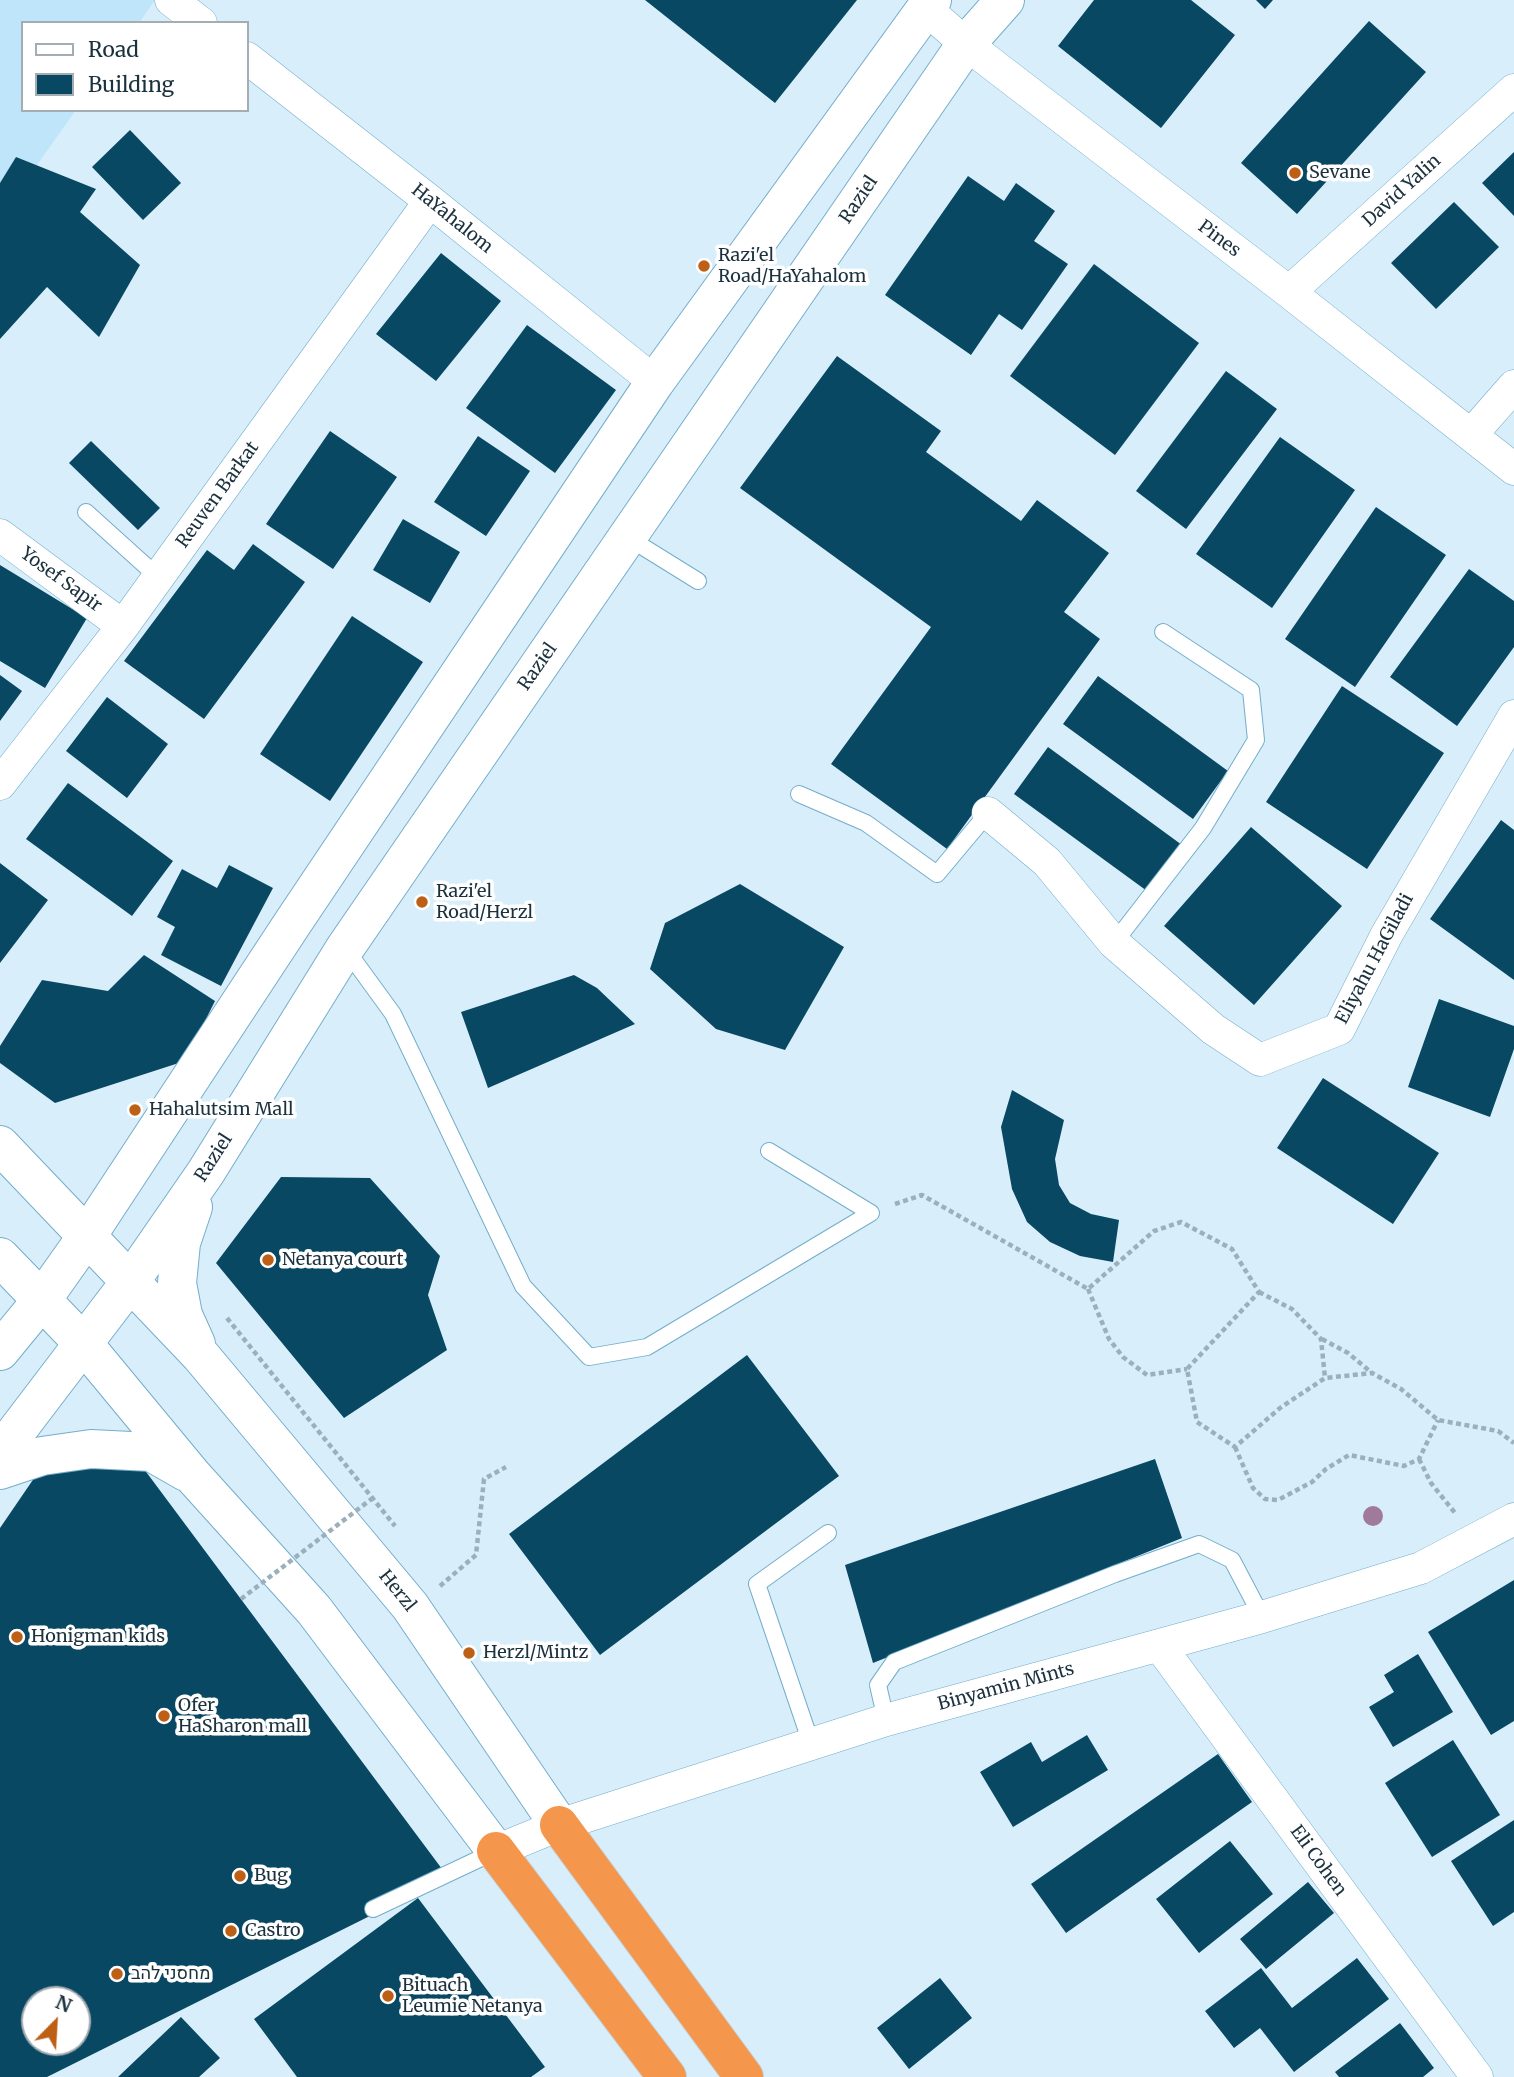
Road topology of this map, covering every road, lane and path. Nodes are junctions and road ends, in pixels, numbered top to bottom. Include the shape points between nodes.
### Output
1 (171, 0) edge
2 (1005, 0) edge
3 (929, 4) edge
4 (204, 14) edge
5 (966, 44) junction
6 (248, 59) edge
7 (1514, 90) edge
8 (430, 201) junction
9 (1289, 292) junction
10 (655, 382) junction
11 (1514, 386) edge
12 (1471, 435) junction
13 (1514, 469) edge
14 (86, 512) dead end
15 (0, 535) edge
16 (627, 537) junction
17 (158, 577) junction
18 (698, 581) dead end
19 (123, 626) junction
20 (1163, 632) dead end
21 (1514, 716) edge
22 (0, 784) edge
23 (799, 794) dead end
24 (989, 813) joint
25 (1114, 943) junction
26 (345, 947) junction
27 (0, 1145) edge
28 (769, 1151) dead end
29 (130, 1172) junction
30 (206, 1172) junction
31 (42, 1187) junction
32 (871, 1213) junction
33 (88, 1236) junction
34 (0, 1257) edge
35 (130, 1282) junction
36 (1087, 1289) junction
37 (1259, 1292) junction
38 (41, 1301) junction
39 (181, 1308) junction
40 (1321, 1339) junction
41 (83, 1343) junction
42 (0, 1351) edge
43 (201, 1356) junction
44 (1187, 1369) junction
45 (1372, 1373) junction
46 (1325, 1377) junction
47 (1438, 1420) junction
48 (1514, 1443) edge
49 (1235, 1447) junction
50 (0, 1454) edge
51 (1419, 1460) junction
52 (506, 1467) dead end
53 (0, 1470) edge
54 (193, 1476) junction
55 (374, 1497) junction
56 (1452, 1510) dead end
57 (1514, 1519) edge
58 (399, 1531) dead end
59 (828, 1533) dead end
60 (432, 1576) dead end
61 (241, 1599) dead end
62 (1262, 1617) junction
63 (1159, 1645) junction
64 (886, 1720) junction
65 (811, 1743) junction
66 (559, 1825) junction
67 (496, 1851) junction
68 (373, 1909) dead end
69 (667, 2077) edge
70 (744, 2077) edge
71 (1477, 2077) edge

1 - 4 street
2 - 5 main road, Raziel
3 - 5 street, Pines
3 - 10 main road
5 - 9 street, Pines
5 - 16 main road, Raziel
6 - 8 street, HaYahalom
7 - 9 street, David Yalin
8 - 10 street, HaYahalom
8 - 17 street, Reuven Barkat
9 - 12 street, Pines
10 - 29 main road
11 - 12 street
12 - 13 street, Pines
14 - 17 lane
15 - 19 street, Yosef Sapir
16 - 18 lane
16 - 26 main road, Raziel
17 - 19 street, Reuven Barkat
19 - 22 street, Reuven Barkat
20 - 25 lane via 1251,690 1256,740 1203,828
21 - 25 street, Eliyahu HaGiladi via 1387,934 1339,1030 1260,1060 1213,1029
23 - 24 lane via 866,823 937,874
24 - 25 street, Eliyahu HaGiladi via 1047,862
26 - 30 main road, Raziel
26 - 32 lane via 393,1014 523,1286 589,1357 647,1347
27 - 31 main road, Herzl
28 - 32 lane
29 - 31 main road via 92,1196 71,1199
29 - 33 main road
30 - 35 main road, Raziel
30 - 39 main road via 181,1243 177,1283
31 - 33 main road, Herzl
32 - 36 path via 922,1195
33 - 35 main road, Herzl
33 - 38 main road
34 - 38 main road
35 - 41 main road, Raziel
35 - 43 main road, Herzl
36 - 37 path via 1154,1231 1181,1222 1232,1249
36 - 44 path via 1109,1339 1123,1357 1147,1375
37 - 40 path via 1292,1309
37 - 44 path
38 - 41 main road
38 - 42 main road
39 - 43 main road
39 - 55 path via 213,1300
40 - 45 path
40 - 46 path
41 - 50 main road, Raziel
41 - 54 main road
43 - 66 main road, Herzl via 410,1606
44 - 49 path via 1197,1422
45 - 46 path
45 - 47 path via 1401,1389
46 - 49 path
47 - 48 path via 1498,1431
47 - 51 path
49 - 51 path via 1254,1488 1265,1499 1278,1500 1349,1455 1404,1466
51 - 56 path
52 - 60 path via 484,1479 476,1555 440,1587
53 - 54 main road via 42,1456 91,1449 151,1452
54 - 67 main road via 314,1610
55 - 58 path
55 - 61 path, bridge
57 - 62 street, Binyamin Mints via 1421,1568
59 - 65 lane via 757,1584
62 - 63 street, Binyamin Mints
62 - 64 lane via 1232,1560 1199,1544 894,1662 878,1685
63 - 64 street, Binyamin Mints
63 - 71 street, Eli Cohen
64 - 65 street, Binyamin Mints
65 - 66 street, Binyamin Mints
66 - 67 street, Binyamin Mints
66 - 70 highway, Herzl
67 - 68 lane
67 - 69 highway

